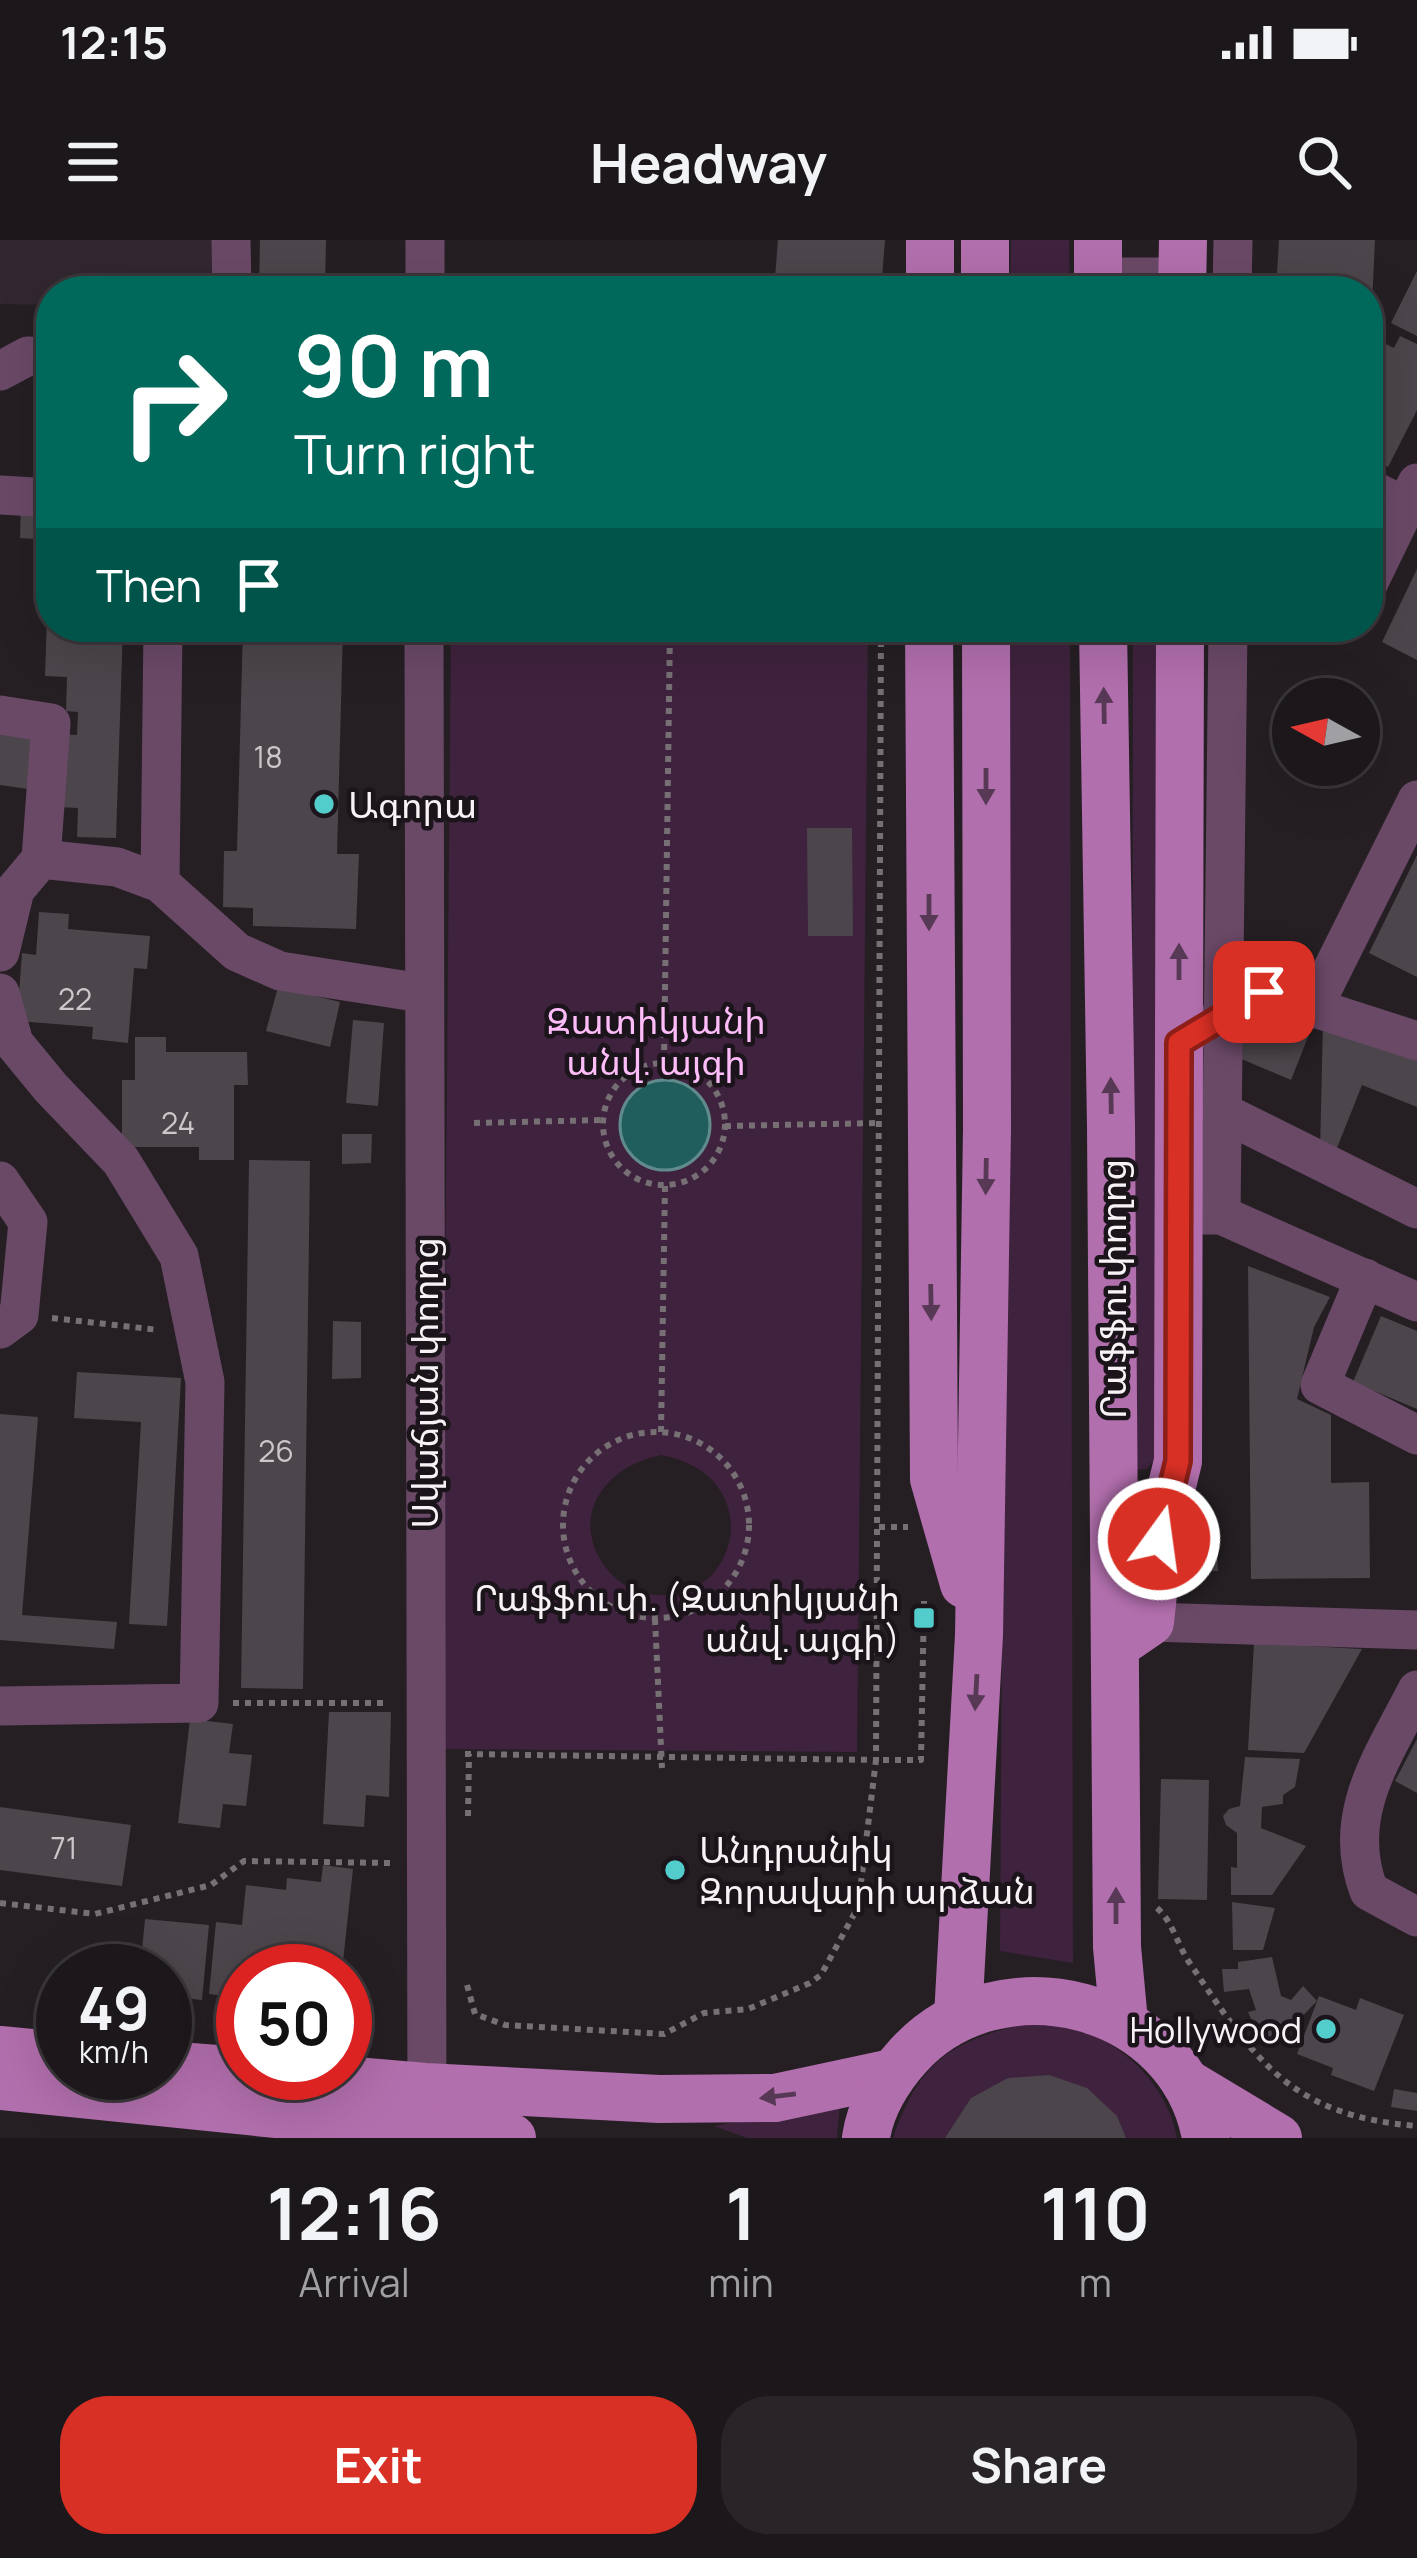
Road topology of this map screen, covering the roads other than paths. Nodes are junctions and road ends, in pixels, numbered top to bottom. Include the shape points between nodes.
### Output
1 (232, 240) edge
2 (425, 240) edge
3 (930, 240) edge
4 (985, 240) edge
5 (1233, 240) edge
6 (1098, 269) edge
7 (1182, 269) edge
8 (232, 276) edge
9 (425, 276) edge
10 (930, 276) edge
11 (985, 276) edge
12 (1232, 276) edge
13 (36, 357) edge
14 (0, 371) edge
15 (0, 495) edge
16 (1411, 495) edge
17 (36, 497) edge
18 (1383, 553) edge
19 (163, 642) edge
20 (424, 642) edge
21 (929, 642) edge
22 (986, 642) edge
23 (1102, 642) edge
24 (1180, 642) edge
25 (1228, 642) edge
26 (0, 715) edge
27 (1417, 800) edge
28 (41, 859) junction
29 (160, 883) junction
30 (0, 952) edge
31 (0, 993) edge
32 (422, 993) junction
33 (1313, 1008) junction
34 (1223, 1017) junction
35 (1417, 1041) edge
36 (1179, 1043) junction
37 (1220, 1111) junction
38 (0, 1181) edge
39 (1417, 1209) edge
40 (1200, 1215) junction
41 (1364, 1278) junction
42 (1417, 1302) edge
43 (10, 1322) edge
44 (1417, 1435) edge
45 (1417, 1630) edge
46 (1133, 1634) junction
47 (979, 1635) junction
48 (1417, 1690) edge
49 (0, 1706) edge
50 (1417, 1917) edge
51 (958, 2017) junction
52 (1124, 2022) junction
53 (0, 2050) edge
54 (36, 2053) edge
55 (892, 2073) junction
56 (1185, 2082) junction
57 (0, 2086) edge
58 (361, 2100) edge
59 (427, 2118) edge
60 (512, 2138) edge
61 (866, 2138) edge
62 (1206, 2138) edge
63 (1278, 2138) edge

1 - 8 street
2 - 9 street
3 - 10 main road
4 - 11 main road
5 - 12 street
6 - 7 street
13 - 14 street
15 - 17 street
16 - 18 street
19 - 29 street
20 - 32 street, Սվաճյան փողոց
21 -> 47 main road via 934,1479
22 -> 47 main road
46 -> 23 main road, Րաֆֆու փողոց
36 -> 24 main road
25 - 34 street
26 - 28 street via 51,723
27 - 33 street
28 - 29 street via 117,867
28 - 30 street via 14,890
29 - 32 street via 237,952 280,970
31 - 49 street via 14,1043 122,1162 179,1256 205,1382 199,1703
32 - 59 street, Սվաճյան փողոց
33 - 34 street via 1264,992
33 - 35 street
34 - 36 street
34 - 37 street
36 - 40 main road
37 - 39 street
37 - 40 street
38 - 43 street via 28,1222
40 - 41 street
40 - 46 main road via 1178,1461
41 - 42 street
41 - 44 street via 1320,1385
45 - 46 street
52 -> 46 main road, Րաֆֆու փողոց via 1117,1947
47 -> 51 main road
48 - 50 street via 1369,1786 1357,1859 1369,1891
51 - 52 main road via 999,2002 1042,1999
51 - 55 main road
52 - 56 main road via 1159,2048
53 - 54 main road
55 -> 59 main road via 775,2098
55 - 61 main road
56 - 62 main road
56 - 63 main road
57 - 59 main road
58 - 59 main road
59 - 60 main road

